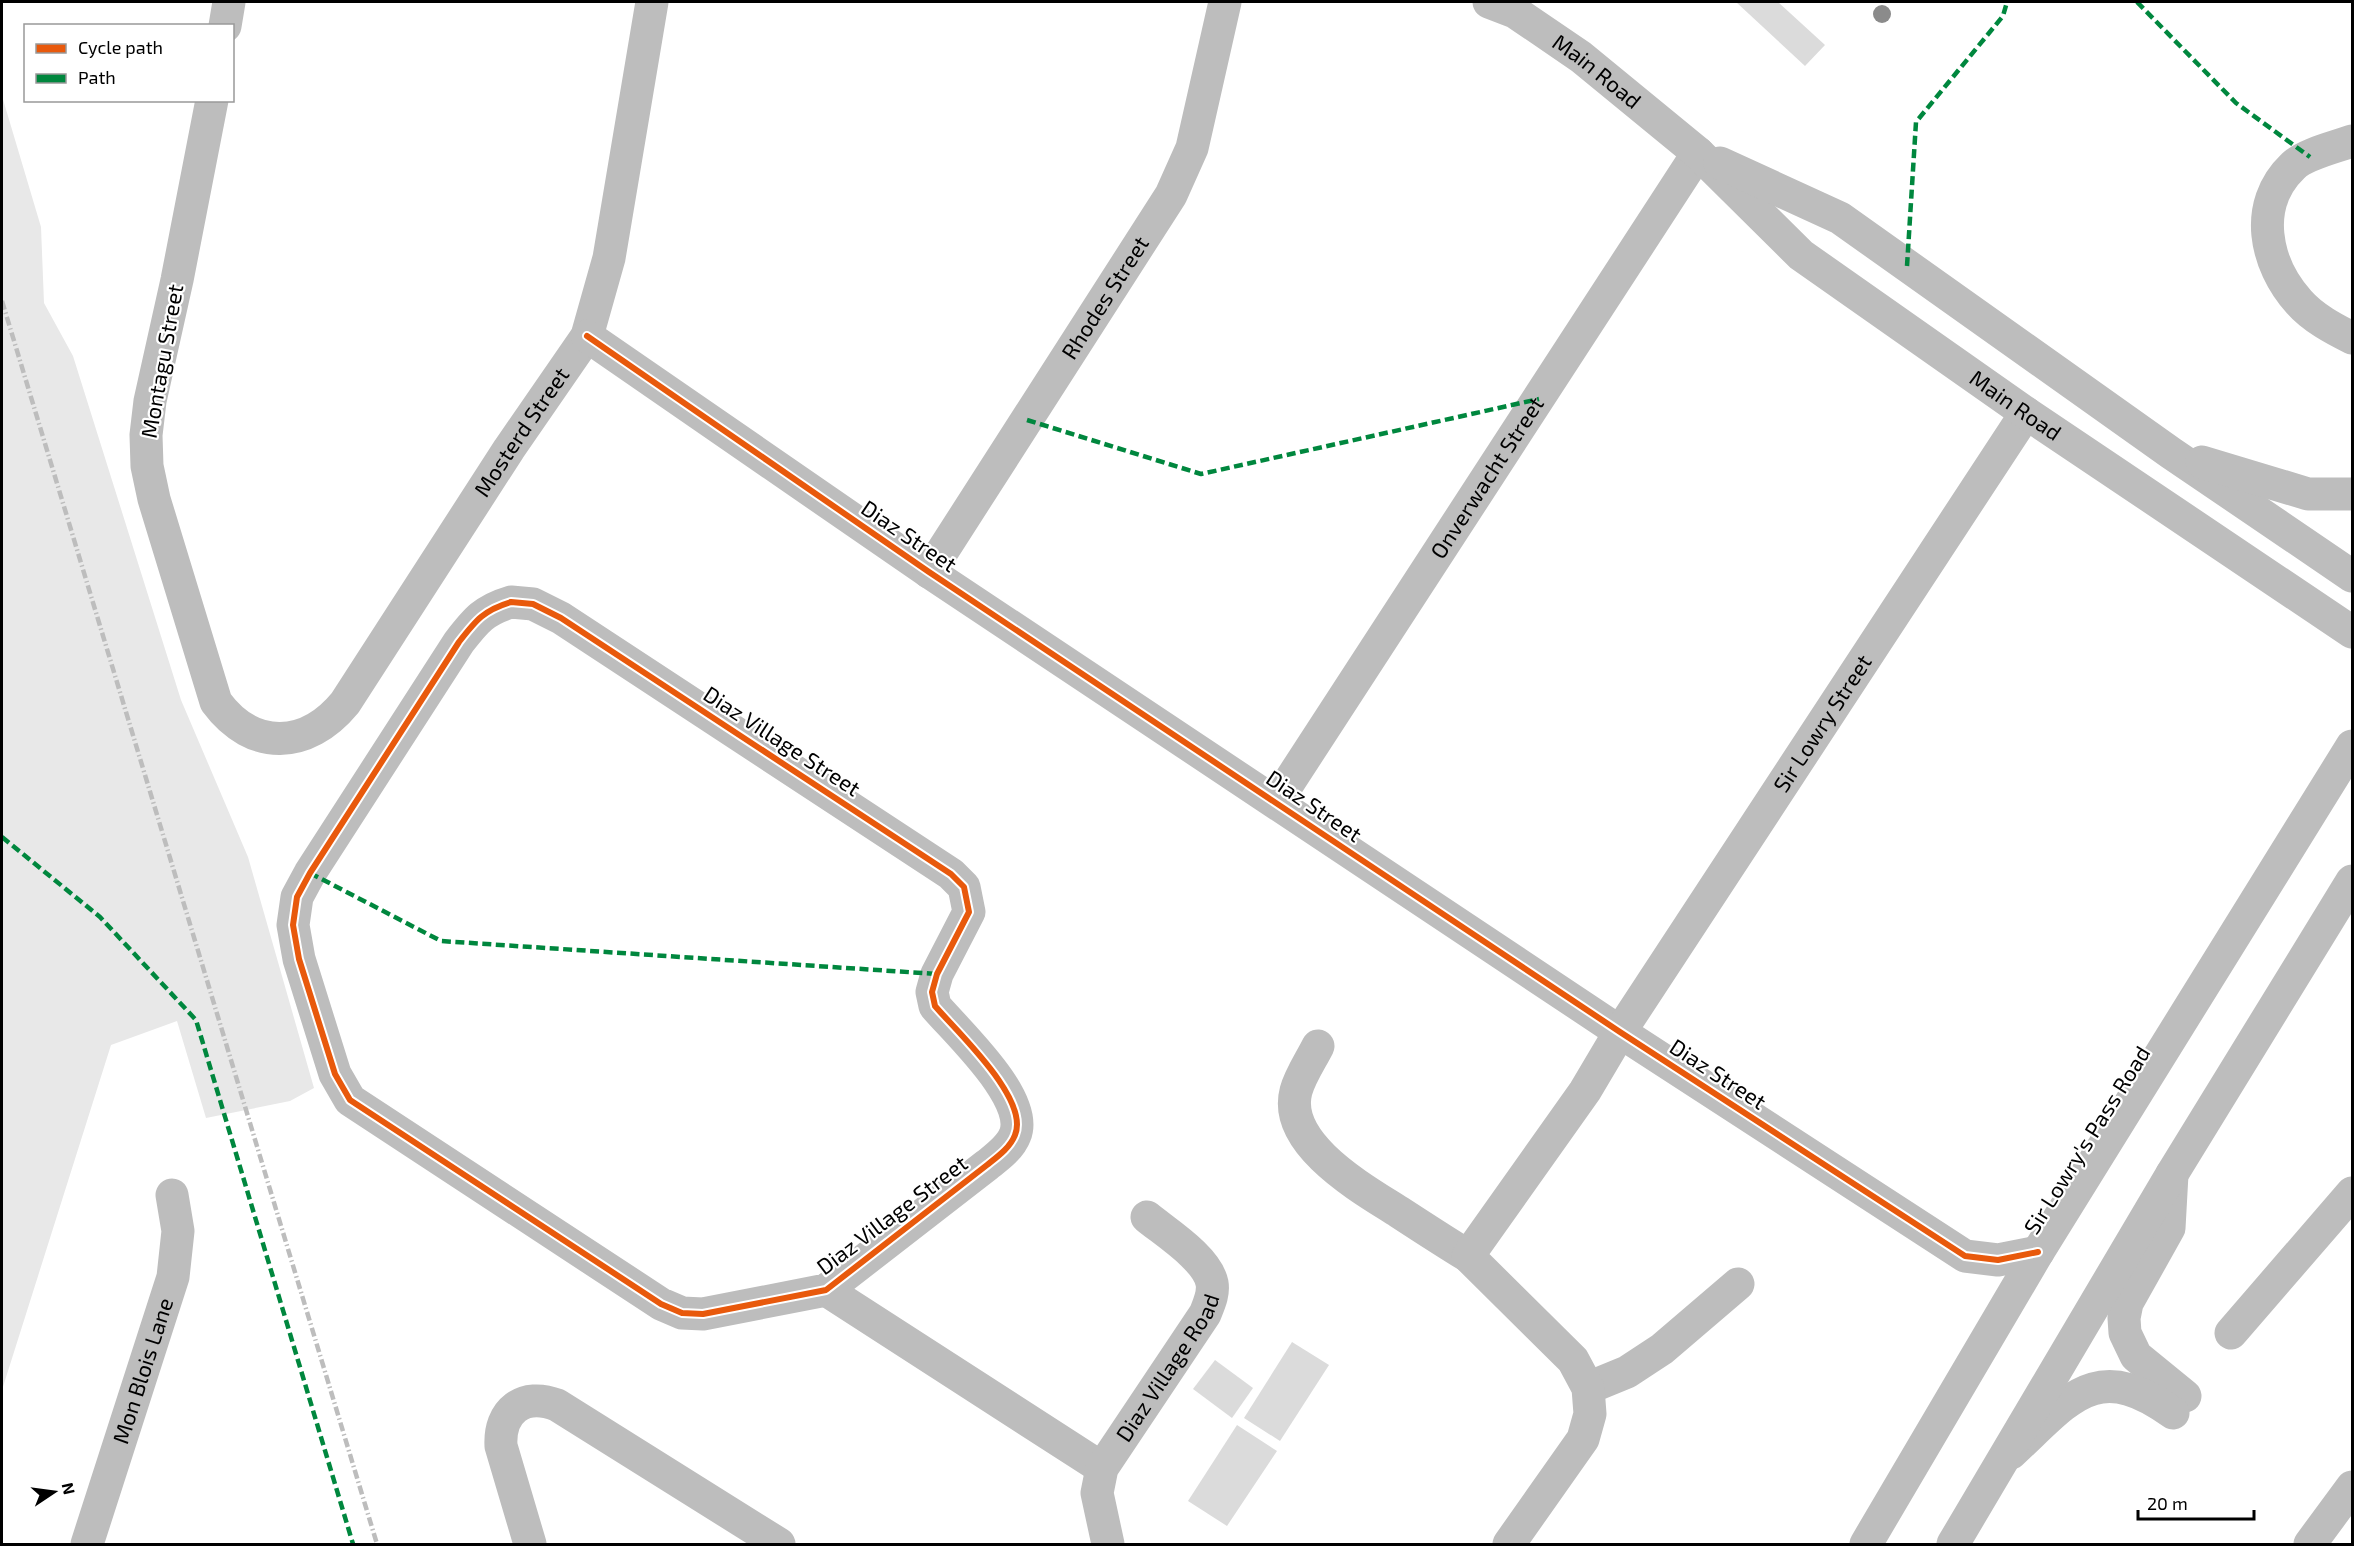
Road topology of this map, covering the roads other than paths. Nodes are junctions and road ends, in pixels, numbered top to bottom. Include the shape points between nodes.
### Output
1 (229, 2) edge
2 (652, 2) edge
3 (1226, 2) edge
4 (1489, 2) edge
5 (225, 24) edge
6 (212, 102) edge
7 (2352, 141) edge
8 (1698, 153) junction
9 (586, 336) junction
10 (2352, 338) edge
11 (2026, 414) junction
12 (2171, 453) junction
13 (2352, 494) edge
14 (929, 572) junction
15 (2352, 576) edge
16 (2352, 632) edge
17 (229, 719) joint
18 (2352, 746) edge
19 (1276, 802) junction
20 (2352, 881) edge
21 (1620, 1032) junction
22 (1318, 1046) dead end
23 (2172, 1174) junction
24 (2352, 1193) edge
25 (172, 1195) dead end
26 (1147, 1217) dead end
27 (2038, 1252) junction
28 (1468, 1256) junction
29 (1738, 1284) dead end
30 (826, 1290) junction
31 (2231, 1333) dead end
32 (1588, 1388) junction
33 (2002, 1461) junction
34 (1102, 1468) junction
35 (2352, 1487) edge
36 (87, 1545) edge
37 (530, 1545) edge
38 (779, 1545) edge
39 (1108, 1545) edge
40 (1509, 1545) edge
41 (1866, 1545) edge
42 (1953, 1545) edge
43 (2310, 1545) edge

1 - 5 street
2 - 9 street, Mosterd Street via 609,258
3 - 14 street, Rhodes Street via 1192,148 1171,195
4 - 8 street, Main Road via 1515,12 1581,57
6 - 17 street, Montagu Street via 146,435 147,466 166,542 216,702
7 - 10 street via 2294,165 2277,187 2267,230 2274,264 2300,303 2331,328
8 - 11 street, Main Road via 1801,255
8 - 12 street, Main Road via 1840,218
8 - 19 street, Onverwacht Street
9 - 14 street, Diaz Street
9 - 17 street, Mosterd Street via 333,718 320,728 284,738 262,737
11 - 16 street, Main Road
11 - 21 street, Sir Lowry Street
12 - 13 street via 2308,494
12 - 15 street, Main Road
14 - 19 street, Diaz Street
18 - 27 street, Sir Lowry's Pass Road
19 - 21 street, Diaz Street
20 - 23 street
21 - 27 street, Diaz Street via 1965,1256 1998,1260
21 - 28 street, Sir Lowry Street via 1585,1091
22 - 28 street via 1296,1092 1299,1125 1309,1142 1342,1175
23 - 33 street
23 - 33 street via 2169,1228 2127,1304 2124,1318 2125,1333 2136,1356 2179,1404 2155,1400 2123,1386 2083,1391
24 - 31 street
25 - 36 street, Mon Blois Lane via 178,1231 172,1277
26 - 34 street, Diaz Village Road via 1206,1269 1212,1282 1212,1299
27 - 41 street, Sir Lowry's Pass Road
28 - 32 street via 1573,1360
29 - 32 street via 1662,1349 1627,1372
30 - 30 street, Diaz Village Street via 703,1314 671,1309 350,1100 335,1074 298,959 293,925 297,897 459,642 478,618 494,607 511,602 533,604 561,618 943,869 964,887 969,912 937,974 932,992 935,1006 1010,1095 1016,1134 987,1165
30 - 34 street, Diaz Village Street
32 - 40 street via 1590,1414 1583,1439
33 - 42 street
34 - 39 street via 1097,1493
35 - 43 street
37 - 38 street via 501,1446 501,1434 511,1412 521,1404 539,1400 557,1405

